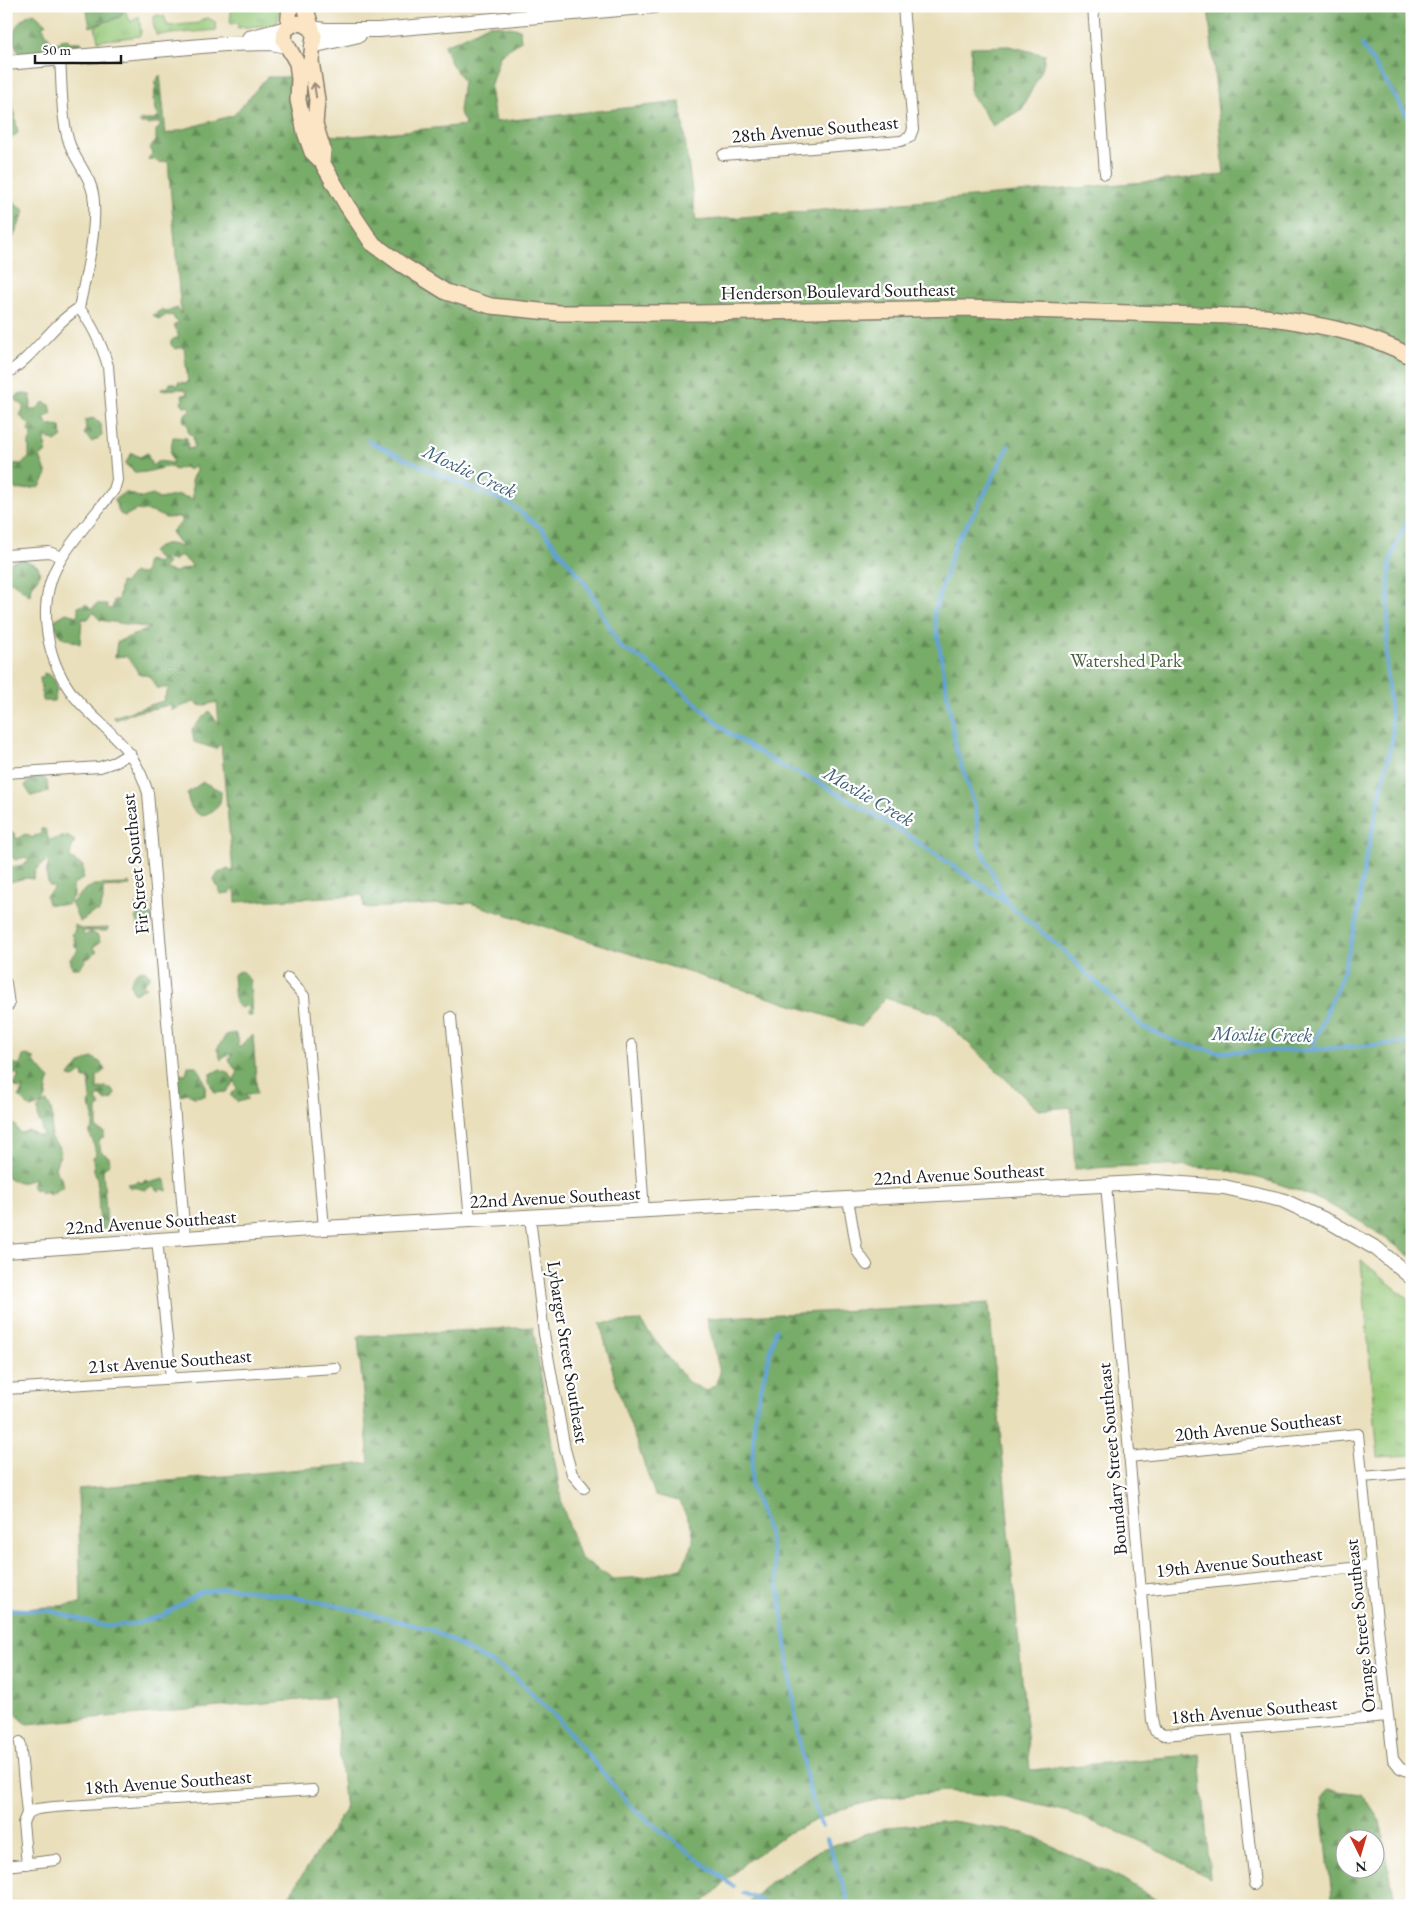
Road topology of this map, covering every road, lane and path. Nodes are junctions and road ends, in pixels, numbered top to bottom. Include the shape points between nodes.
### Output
1 (290, 6) edge
2 (305, 6) edge
3 (654, 6) edge
4 (903, 6) edge
5 (1093, 6) edge
6 (591, 9) edge
7 (288, 28) junction
8 (311, 28) junction
9 (379, 30) junction
10 (225, 44) junction
11 (312, 46) junction
12 (288, 48) junction
13 (60, 59) junction
14 (6, 63) edge
15 (723, 156) dead end
16 (322, 162) junction
17 (1106, 174) dead end
18 (79, 308) junction
19 (1412, 357) edge
20 (6, 374) edge
21 (6, 555) edge
22 (62, 557) junction
23 (130, 753) junction
24 (6, 773) edge
25 (288, 978) dead end
26 (6, 983) edge
27 (9, 1005) dead end
28 (451, 1017) dead end
29 (632, 1045) dead end
30 (1106, 1184) junction
31 (848, 1199) junction
32 (644, 1211) junction
33 (530, 1217) junction
34 (470, 1220) junction
35 (324, 1228) junction
36 (184, 1237) junction
37 (157, 1240) junction
38 (6, 1251) edge
39 (867, 1266) dead end
40 (1412, 1278) edge
41 (336, 1368) dead end
42 (171, 1378) junction
43 (6, 1389) edge
44 (1129, 1457) junction
45 (1412, 1473) edge
46 (1362, 1477) junction
47 (584, 1488) dead end
48 (1371, 1566) junction
49 (1140, 1590) junction
50 (1387, 1716) junction
51 (1155, 1730) joint
52 (1237, 1730) junction
53 (20, 1742) dead end
54 (1412, 1773) edge
55 (312, 1790) dead end
56 (27, 1813) junction
57 (56, 1860) dead end
58 (27, 1864) junction
59 (6, 1866) edge
60 (1254, 1885) dead end

1 - 7 main road
2 - 8 main road
3 - 6 street
4 - 15 street, 28th Avenue Southeast via 913,129 910,137 901,141
5 - 17 street
6 - 9 street
7 - 8 main road via 302,23
7 - 10 street
7 - 12 main road via 284,35
8 - 9 street
8 - 11 main road via 314,36
9 - 11 street
10 - 12 street via 271,43
10 - 13 street
11 - 12 main road via 301,53
16 -> 11 main road, Henderson Boulevard Southeast via 323,150 315,124
12 - 16 main road, Henderson Boulevard Southeast via 297,63 298,100 305,132 312,152
13 - 14 street
13 - 18 street via 68,140 86,171 94,201 91,245
16 - 19 main road, Henderson Boulevard Southeast via 372,242 446,292 491,306 559,313 699,314 962,308 1265,317 1314,324 1389,344
18 - 20 street via 68,315 18,367
18 - 22 street, Fir Street Southeast via 88,319 108,366 117,480 114,490
21 - 22 street via 49,552
22 - 23 street, Fir Street Southeast via 53,578 47,608 51,653 75,697
23 - 24 street via 100,767
23 - 36 street, Fir Street Southeast via 143,776 150,810
25 - 35 street via 304,996
26 - 27 street
28 - 34 street
29 - 32 street
30 - 31 street, 22nd Avenue Southeast
30 - 40 street, 22nd Avenue Southeast via 1156,1182 1224,1187 1282,1200 1332,1223 1376,1249
30 - 44 street, Boundary Street Southeast
31 - 32 street, 22nd Avenue Southeast
31 - 39 street via 858,1251
32 - 33 street, 22nd Avenue Southeast
33 - 34 street, 22nd Avenue Southeast
33 - 47 street, Lybarger Street Southeast via 544,1334 565,1449 572,1474
34 - 35 street, 22nd Avenue Southeast
35 - 36 street, 22nd Avenue Southeast
36 - 37 street, 22nd Avenue Southeast
37 - 38 street, 22nd Avenue Southeast
37 - 42 street
41 - 42 street, 21st Avenue Southeast
42 - 43 street, 21st Avenue Southeast
44 - 46 street, 20th Avenue Southeast via 1358,1434
44 - 49 street, Boundary Street Southeast
45 - 46 street
46 - 48 street, Orange Street Southeast
48 - 49 street, 19th Avenue Southeast
48 - 50 street, Orange Street Southeast
49 - 51 street, Boundary Street Southeast
50 - 52 street, 18th Avenue Southeast
50 - 54 street, Orange Street Southeast via 1393,1758 1400,1768
51 - 52 street, 18th Avenue Southeast via 1164,1735
52 - 60 street
53 - 56 street
55 - 56 street, 18th Avenue Southeast via 54,1807
56 - 58 street via 23,1823
57 - 58 street
58 - 59 street

